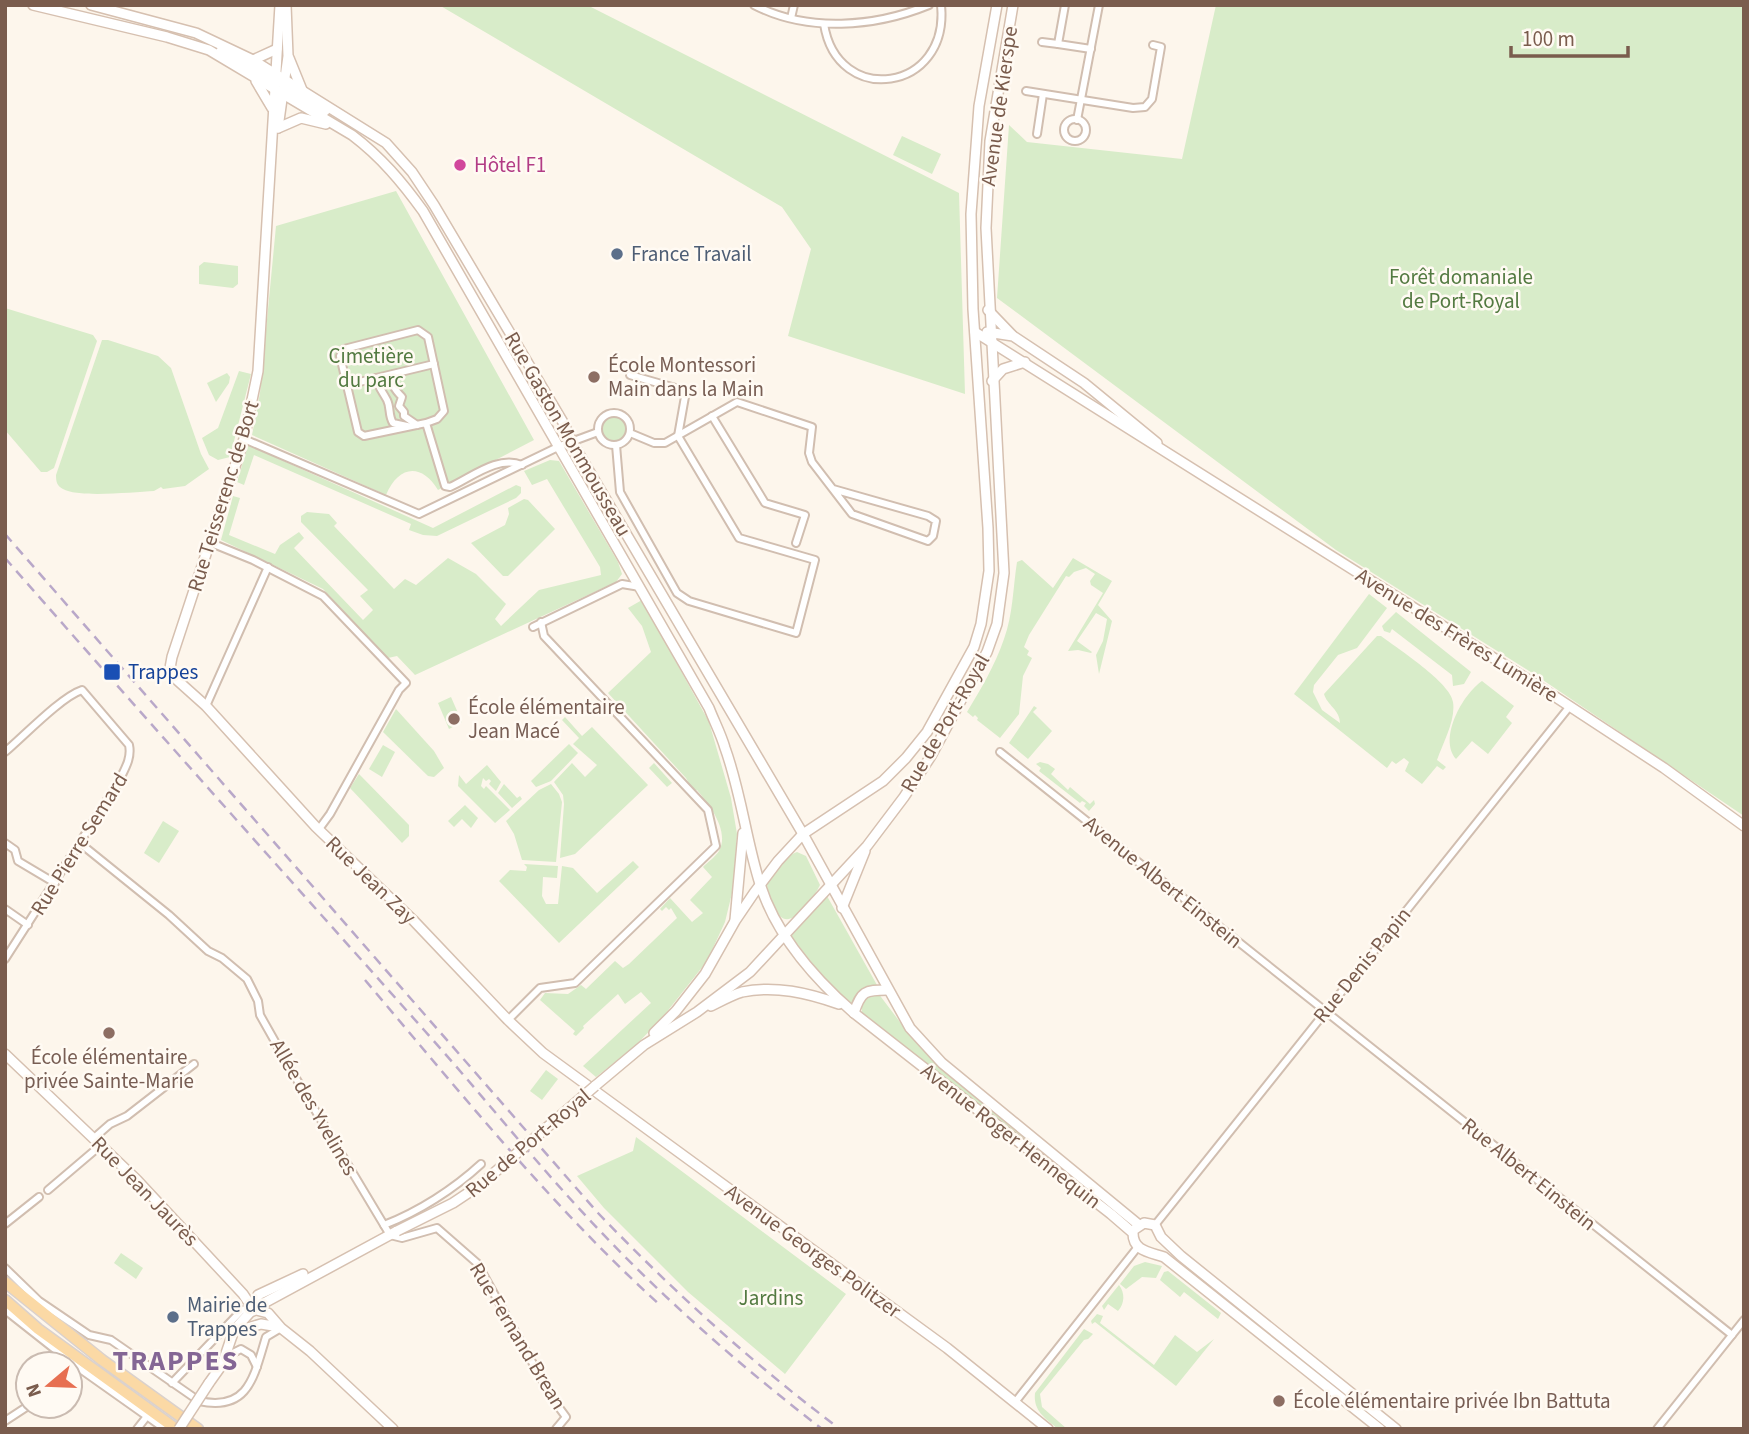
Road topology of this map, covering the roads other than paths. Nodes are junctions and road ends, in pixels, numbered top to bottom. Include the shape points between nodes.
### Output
1 (33, 5) edge
2 (91, 5) edge
3 (280, 5) edge
4 (286, 5) edge
5 (754, 5) edge
6 (794, 5) edge
7 (929, 5) edge
8 (941, 5) edge
9 (997, 5) edge
10 (1013, 5) edge
11 (1065, 5) edge
12 (1099, 5) edge
13 (791, 18) junction
14 (824, 23) junction
15 (1042, 42) dead end
16 (1058, 44) junction
17 (1153, 45) dead end
18 (276, 49) junction
19 (1091, 49) junction
20 (209, 50) junction
21 (288, 56) junction
22 (253, 60) junction
23 (253, 77) junction
24 (280, 85) junction
25 (302, 90) junction
26 (1026, 91) dead end
27 (1043, 94) junction
28 (1082, 101) junction
29 (273, 111) junction
30 (345, 116) junction
31 (1077, 120) dead end
32 (336, 127) junction
33 (278, 128) junction
34 (1037, 134) dead end
35 (273, 143) junction
36 (988, 310) junction
37 (975, 331) junction
38 (990, 336) junction
39 (1013, 336) junction
40 (1026, 362) junction
41 (434, 364) junction
42 (394, 374) junction
43 (630, 375) dead end
44 (376, 378) junction
45 (992, 381) junction
46 (347, 385) junction
47 (712, 416) junction
48 (426, 423) junction
49 (413, 426) junction
50 (598, 432) junction
51 (630, 433) junction
52 (678, 436) junction
53 (244, 439) junction
54 (572, 442) junction
55 (616, 445) junction
56 (560, 446) junction
57 (1165, 451) junction
58 (522, 465) junction
59 (833, 488) junction
60 (796, 543) dead end
61 (211, 544) junction
62 (268, 567) junction
63 (629, 568) junction
64 (622, 584) junction
65 (640, 587) junction
66 (541, 622) junction
67 (533, 627) dead end
68 (174, 677) joint
69 (206, 706) junction
70 (1570, 706) junction
71 (1000, 751) dead end
72 (5, 752) edge
73 (744, 825) junction
74 (1744, 826) edge
75 (319, 829) junction
76 (803, 834) junction
77 (5, 843) edge
78 (81, 844) junction
79 (867, 846) junction
80 (55, 883) junction
81 (760, 885) junction
82 (830, 885) junction
83 (842, 908) junction
84 (5, 909) edge
85 (734, 922) junction
86 (28, 925) junction
87 (786, 935) junction
88 (5, 959) edge
89 (887, 990) junction
90 (846, 1006) junction
91 (697, 1012) junction
92 (1325, 1012) junction
93 (855, 1013) junction
94 (508, 1020) junction
95 (644, 1045) junction
96 (5, 1054) edge
97 (194, 1064) dead end
98 (576, 1074) joint
99 (97, 1141) junction
100 (481, 1164) dead end
101 (48, 1190) dead end
102 (39, 1197) dead end
103 (5, 1224) edge
104 (1139, 1224) junction
105 (384, 1225) junction
106 (1155, 1225) junction
107 (393, 1233) junction
108 (1133, 1233) junction
109 (1161, 1237) junction
110 (1142, 1250) junction
111 (5, 1268) edge
112 (5, 1282) edge
113 (5, 1300) edge
114 (253, 1309) junction
115 (5, 1310) edge
116 (1744, 1320) edge
117 (281, 1328) junction
118 (241, 1330) junction
119 (1732, 1335) junction
120 (56, 1350) edge
121 (229, 1355) junction
122 (222, 1365) junction
123 (257, 1367) junction
124 (84, 1371) edge
125 (172, 1383) junction
126 (1016, 1401) junction
127 (148, 1415) junction
128 (136, 1429) edge
129 (165, 1429) edge
130 (177, 1429) edge
131 (198, 1429) edge
132 (393, 1429) edge
133 (556, 1429) edge
134 (1048, 1429) edge
135 (1380, 1429) edge
136 (1396, 1429) edge
137 (1657, 1429) edge

1 - 20 main road
2 - 22 main road via 196,33
3 - 18 main road
4 - 21 main road
5 - 13 street
6 - 13 street
7 - 14 street via 883,20
8 - 14 street via 941,34 934,49 925,62 895,78 853,72 832,50
9 - 37 main road, Avenue de Kierspe via 973,164
10 - 36 main road, Avenue de Kierspe via 990,141
11 - 16 street
12 - 19 street
13 - 14 street
15 - 16 street
16 - 19 street
17 - 28 street via 1161,47 1152,99 1145,107
18 - 22 main road
18 - 24 main road
19 - 28 street
20 - 23 main road
20 - 24 main road via 235,58
21 - 24 main road
21 - 25 main road
22 - 24 main road
23 - 24 main road
23 - 29 main road
24 - 25 main road, Rue Gaston Monmousseau
24 - 29 main road, Rue Teisserenc de Bort
24 - 30 main road via 340,119
24 - 32 main road, Rue Gaston Monmousseau
24 - 33 main road, Rue Teisserenc de Bort
25 - 30 main road, Rue Gaston Monmousseau
26 - 27 street
27 - 28 street
27 - 34 street
28 - 31 street
29 - 35 main road, Rue Teisserenc de Bort
30 - 54 main road, Rue Gaston Monmousseau via 386,143 412,172
32 - 33 main road via 301,118
32 - 56 main road, Rue Gaston Monmousseau via 373,151 423,211
33 - 35 main road, Rue Teisserenc de Bort
35 - 53 main road, Rue Teisserenc de Bort via 258,371
36 - 38 main road, Avenue de Kierspe
36 - 39 main road
37 - 38 main road, Avenue des Frères Lumière
37 - 76 main road, Rue de Port-Royal via 989,571 974,647 927,732 906,758 883,781
38 - 39 main road, Avenue des Frères Lumière
38 - 40 main road, Avenue des Frères Lumière
38 - 45 main road, Rue de Port-Royal
39 - 57 main road, Avenue des Frères Lumière via 1084,383
40 - 45 main road via 1003,369
40 - 57 main road, Avenue des Frères Lumière
41 - 42 street
41 - 46 street via 428,337 418,330 344,349 340,356
41 - 48 street via 444,411
42 - 44 street
42 - 49 street via 396,402
43 - 52 street via 686,391
44 - 46 street
44 - 49 street via 393,423
45 - 79 main road, Rue de Port-Royal via 1004,573 997,624 987,652 931,756
46 - 49 street via 358,432 364,436
47 - 52 street
47 - 59 street via 737,402 812,427 812,462
47 - 60 street via 765,503 805,515
48 - 49 street
48 - 58 street via 447,488 499,463
50 - 51 street via 603,417 613,412 627,418
50 - 54 street
50 - 55 street via 603,441
51 - 52 street via 654,443
51 - 55 street via 625,442
52 - 55 street via 739,538 816,561 796,634 689,601 677,593 620,492
53 - 58 street via 419,514
53 - 61 main road, Rue Teisserenc de Bort
54 - 56 street
54 - 76 main road, Rue Gaston Monmousseau
56 - 58 street
56 - 63 main road, Rue Gaston Monmousseau
57 - 70 main road, Avenue des Frères Lumière
59 - 59 street via 852,514 928,541 933,536 936,521 928,516
61 - 62 street
61 - 68 main road, Rue Teisserenc de Bort via 172,657
62 - 69 street
62 - 75 street via 323,596 406,683
63 - 64 street
63 - 65 main road, Rue Gaston Monmousseau
64 - 65 street
64 - 66 street
65 - 73 main road, Rue Gaston Monmousseau via 709,708 726,749
66 - 67 street
66 - 94 street via 544,636 708,810 716,846 575,982 540,988
68 - 69 main road, Rue Jean Zay
69 - 75 main road, Rue Jean Zay
70 - 74 main road, Avenue des Frères Lumière
70 - 92 street, Rue Denis Papin
71 - 92 street, Avenue Albert Einstein
72 - 78 street, Rue Pierre Semard via 82,690 129,745 130,759
73 - 81 main road, Rue Gaston Monmousseau
73 - 85 main road
75 - 94 main road, Rue Jean Zay
76 - 81 main road, Rue de Port-Royal
76 - 82 main road, Rue Gaston Monmousseau
77 - 80 street via 15,850 18,861
78 - 80 street, Rue Pierre Semard
78 - 105 street, Allée des Yvelines via 247,979 260,1015
79 - 82 main road, Rue de Port-Royal
79 - 83 main road
80 - 86 street, Rue Pierre Semard
81 - 85 main road, Rue de Port-Royal
81 - 87 main road, Rue Gaston Monmousseau
82 - 83 main road, Rue Gaston Monmousseau
82 - 87 main road, Rue de Port-Royal
83 - 89 main road, Avenue Roger Hennequin
84 - 86 street
85 - 95 main road, Rue de Port-Royal via 705,974
86 - 88 street, Rue Pierre Semard
87 - 90 main road, Rue Gaston Monmousseau via 807,966
87 - 91 main road, Rue de Port-Royal via 750,972
89 - 93 main road via 863,994
89 - 104 main road, Avenue Roger Hennequin via 910,1028 943,1063
90 - 91 main road via 785,989 741,992
90 - 93 main road, Avenue Roger Hennequin
91 - 95 main road, Rue de Port-Royal
92 - 106 street, Rue Denis Papin
92 - 119 street, Rue Albert Einstein
93 - 108 main road, Avenue Roger Hennequin
94 - 98 main road, Rue Jean Zay via 543,1053
95 - 107 main road, Rue de Port-Royal, bridge via 480,1185
96 - 99 main road, Rue Jean Jaurès
97 - 99 street via 110,1124
98 - 126 main road, Avenue Georges Politzer
99 - 101 street
99 - 114 main road, Rue Jean Jaurès via 154,1197
100 - 105 street via 448,1190
102 - 103 street
104 - 106 main road
104 - 108 main road
105 - 107 street, Allée des Yvelines
106 - 109 main road
107 - 114 main road, Rue de Port-Royal via 258,1296
107 - 133 street, Rue Fernand Brean via 402,1238 438,1228 477,1263 566,1417
108 - 110 main road via 1134,1244
109 - 110 main road via 1158,1246
109 - 136 main road
110 - 126 street
110 - 135 main road via 1164,1257
111 - 125 street via 39,1301 89,1335 111,1340
112 - 131 main road
113 - 130 main road
114 - 117 main road, Rue Jean Jaurès via 268,1313
114 - 118 main road, Rue de Port-Royal
114 - 122 main road, Rue de Port-Royal via 234,1330
114 - 125 street via 242,1310
115 - 120 street
116 - 119 street
117 - 118 main road via 261,1324
117 - 123 street via 266,1337
117 - 132 main road, Rue Jean Jaurès
118 - 121 main road, Rue de Port-Royal
119 - 137 street
121 - 122 main road, Rue de Port-Royal
121 - 123 street via 241,1349
122 - 130 main road, bridge
123 - 125 street via 251,1385 226,1403 199,1401
124 - 127 street
126 - 134 main road, Avenue Georges Politzer
127 - 128 street
127 - 129 street

